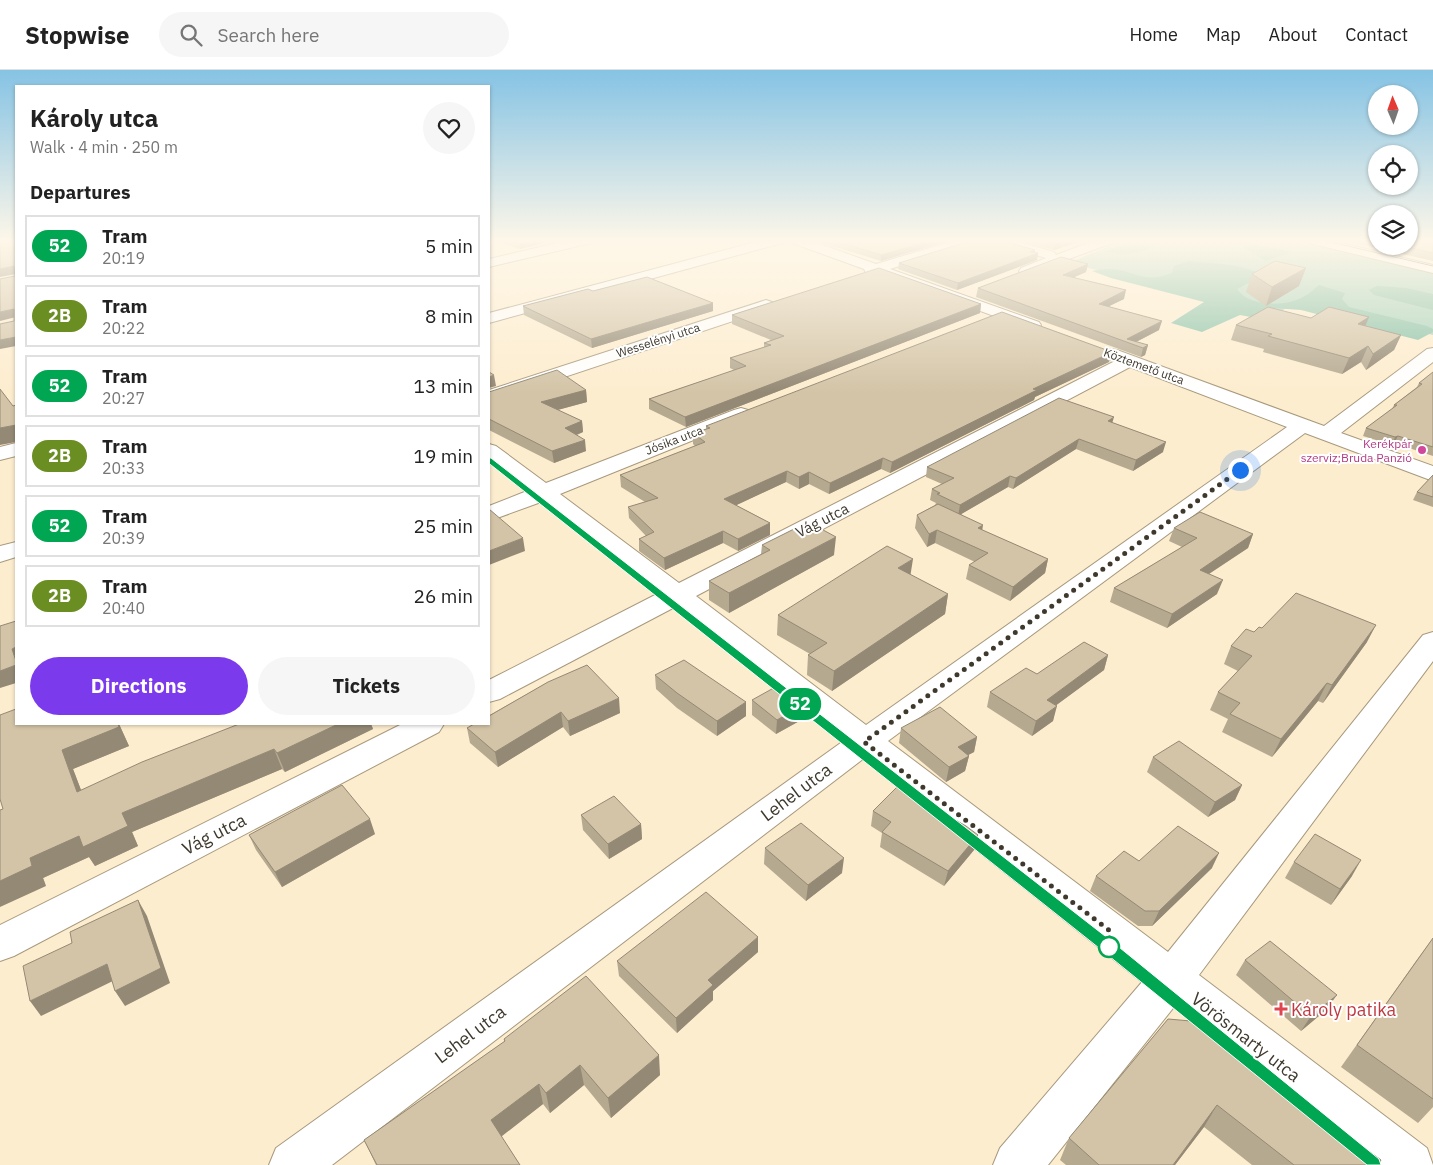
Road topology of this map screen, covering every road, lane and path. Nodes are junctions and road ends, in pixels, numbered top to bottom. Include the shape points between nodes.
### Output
1 (588, 291) edge
2 (941, 291) edge
3 (972, 291) edge
4 (957, 297) junction
5 (782, 300) edge
6 (1000, 313) junction
7 (490, 318) edge
8 (973, 324) edge
9 (1051, 332) edge
10 (1094, 348) edge
11 (1433, 353) edge
12 (1129, 360) junction
13 (490, 396) edge
14 (762, 406) edge
15 (1315, 430) junction
16 (15, 449) edge
17 (490, 451) edge
18 (0, 454) edge
19 (1433, 474) edge
20 (542, 492) junction
21 (490, 514) edge
22 (15, 549) edge
23 (0, 554) edge
24 (676, 596) junction
25 (1433, 641) edge
26 (490, 691) edge
27 (426, 725) edge
28 (864, 742) junction
29 (0, 944) edge
30 (1171, 978) junction
31 (293, 1165) edge
32 (1017, 1165) edge
33 (1410, 1165) edge

1 - 7 street
2 - 4 street
3 - 4 street
4 - 6 street
5 - 13 street, Wesselényi utca
6 - 8 street
6 - 9 street
10 - 12 street, Köztemető utca
11 - 15 street, Lehel utca
12 - 15 street, Köztemető utca
12 - 24 street, Vág utca
14 - 20 street, Jósika utca
15 - 19 street, Köztemető utca
15 - 28 street, Lehel utca
16 - 18 street
17 - 20 street, Vörösmarty utca
20 - 21 street, Jósika utca
20 - 24 street, Vörösmarty utca
22 - 23 street
24 - 26 street, Vág utca
24 - 28 street, Vörösmarty utca
25 - 30 street
27 - 29 street, Vág utca
28 - 30 street, Vörösmarty utca
28 - 31 street, Lehel utca
30 - 32 street
30 - 33 street, Vörösmarty utca

